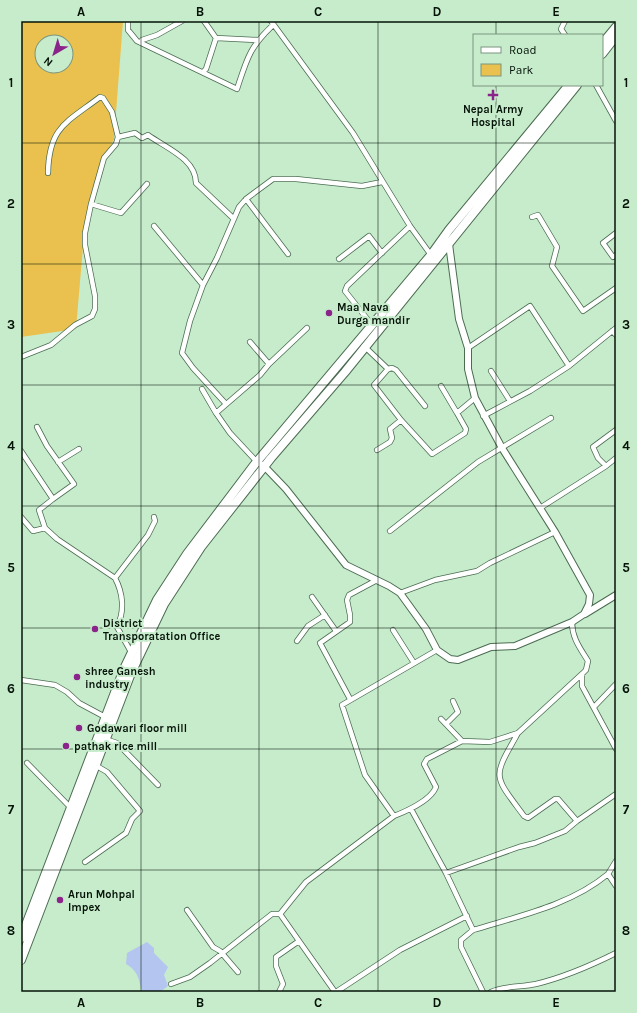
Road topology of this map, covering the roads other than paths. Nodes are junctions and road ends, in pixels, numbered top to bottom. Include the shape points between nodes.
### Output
1 (128, 21) edge
2 (182, 21) edge
3 (204, 21) edge
4 (565, 21) edge
5 (272, 23) edge
6 (616, 27) edge
7 (565, 34) edge
8 (616, 36) edge
9 (216, 38) junction
10 (258, 40) junction
11 (141, 43) junction
12 (603, 43) edge
13 (603, 53) edge
14 (201, 72) junction
15 (568, 86) edge
16 (576, 86) edge
17 (597, 86) edge
18 (616, 121) edge
19 (118, 137) junction
20 (48, 173) dead end
21 (382, 182) junction
22 (147, 184) dead end
23 (246, 199) junction
24 (91, 204) junction
25 (532, 217) dead end
26 (234, 219) junction
27 (154, 226) dead end
28 (410, 226) junction
29 (616, 233) edge
30 (449, 244) junction
31 (382, 253) junction
32 (288, 254) dead end
33 (431, 255) junction
34 (616, 255) edge
35 (339, 258) dead end
36 (203, 285) junction
37 (616, 288) edge
38 (372, 325) junction
39 (307, 328) dead end
40 (614, 329) edge
41 (616, 336) edge
42 (250, 342) dead end
43 (364, 346) junction
44 (468, 348) junction
45 (21, 357) edge
46 (269, 364) junction
47 (569, 366) junction
48 (388, 369) junction
49 (491, 371) dead end
50 (441, 386) dead end
51 (202, 389) dead end
52 (475, 398) junction
53 (510, 401) junction
54 (226, 404) junction
55 (425, 406) dead end
56 (216, 413) junction
57 (457, 413) junction
58 (483, 416) junction
59 (551, 418) dead end
60 (401, 420) junction
61 (37, 428) dead end
62 (616, 430) edge
63 (502, 448) junction
64 (79, 449) dead end
65 (21, 450) edge
66 (377, 450) dead end
67 (616, 458) edge
68 (58, 462) junction
69 (260, 464) junction
70 (606, 466) junction
71 (53, 499) junction
72 (540, 508) junction
73 (21, 517) edge
74 (154, 517) dead end
75 (45, 528) junction
76 (390, 531) dead end
77 (555, 532) junction
78 (115, 578) junction
79 (378, 580) junction
80 (400, 593) junction
81 (616, 595) edge
82 (312, 597) dead end
83 (584, 614) junction
84 (324, 615) junction
85 (572, 622) junction
86 (393, 630) dead end
87 (336, 632) junction
88 (296, 641) dead end
89 (437, 650) junction
90 (131, 652) junction
91 (414, 663) junction
92 (582, 674) junction
93 (21, 680) edge
94 (616, 684) edge
95 (350, 699) junction
96 (453, 701) dead end
97 (594, 707) junction
98 (109, 719) junction
99 (441, 719) dead end
100 (446, 724) junction
101 (518, 733) junction
102 (105, 739) junction
103 (462, 741) junction
104 (616, 749) edge
105 (27, 763) dead end
106 (96, 765) junction
107 (158, 785) dead end
108 (616, 794) edge
109 (75, 808) junction
110 (411, 809) junction
111 (394, 816) junction
112 (577, 821) junction
113 (616, 861) edge
114 (85, 862) dead end
115 (446, 873) junction
116 (608, 874) junction
117 (616, 886) edge
118 (187, 910) dead end
119 (280, 914) junction
120 (467, 916) junction
121 (473, 930) junction
122 (21, 938) edge
123 (299, 941) junction
124 (616, 953) edge
125 (222, 954) junction
126 (21, 960) edge
127 (238, 972) dead end
128 (171, 984) dead end
129 (279, 992) edge
130 (335, 992) edge
131 (483, 992) edge
132 (491, 992) edge

1 - 11 street via 128,30 134,39
2 - 11 street via 142,40
3 - 9 street
4 - 7 street via 561,30
5 - 10 street
5 - 21 street via 353,133
6 - 12 highway
8 - 13 highway
9 - 10 street
9 - 14 street via 206,69
10 - 14 street via 250,50 237,89
11 - 14 street
15 - 33 highway
16 - 30 highway
17 - 18 street
19 - 20 street via 112,112 100,97 61,127 53,138
19 - 24 street via 116,144 104,158
19 - 26 street via 134,133 142,138 148,135 187,162 196,176 196,183
21 - 23 street via 362,186 273,179
21 - 28 street
22 - 24 street via 121,213
23 - 26 street
23 - 32 street
24 - 45 street via 85,245 95,296 92,316 75,325 51,344
25 - 37 street via 538,215 557,247 552,266 583,311
26 - 36 street
27 - 36 street
28 - 31 street
28 - 33 street
29 - 34 street via 603,243 613,257
30 - 43 highway
30 - 44 main road via 459,319
31 - 35 street via 368,236
31 - 38 street via 347,286 346,291
33 - 38 highway
36 - 54 street via 182,353
38 - 69 highway
39 - 46 street
40 - 41 street
40 - 47 street
42 - 46 street
43 - 48 street
43 - 69 highway via 345,372
44 - 47 street via 530,306
44 - 52 main road via 468,369
46 - 54 street
47 - 53 street
48 - 55 street via 396,370
48 - 60 street via 374,385
49 - 53 street
50 - 57 street
51 - 56 street
52 - 57 street
52 - 58 main road
53 - 58 street
54 - 56 street
56 - 69 street via 230,433
57 - 60 street via 466,432 432,454
58 - 63 main road
59 - 63 street
60 - 66 street via 390,429 392,440
61 - 68 street
62 - 70 street via 593,447 598,458
63 - 72 main road
63 - 76 street via 478,462
64 - 68 street
65 - 71 street
67 - 70 street
68 - 71 street via 74,484
69 - 79 main road via 286,489 346,565
69 - 90 highway via 187,554 157,600
69 - 98 highway via 164,604
70 - 72 street
71 - 75 street via 39,510
72 - 77 main road
73 - 75 street via 33,531
74 - 78 street via 156,521 148,535
75 - 78 street
77 - 80 street via 477,571 435,580
77 - 83 main road via 590,595
78 - 90 street via 123,607 123,616 117,627
79 - 80 main road
79 - 87 street via 349,595 347,600 350,622
80 - 89 main road via 426,629
81 - 83 main road
82 - 84 street
83 - 85 main road
84 - 87 street
84 - 88 street via 308,626
85 - 89 main road via 515,646 491,647 456,660
85 - 92 street via 572,632 588,661
86 - 91 street
87 - 95 street via 320,643
89 - 91 street
90 - 98 highway
91 - 95 street
92 - 97 street via 582,686
92 - 101 street
93 - 98 street via 55,685 79,703
94 - 97 street
95 - 111 street via 342,705 365,775
96 - 100 street via 458,712
97 - 104 street
98 - 102 highway
98 - 109 highway
99 - 100 street
100 - 103 street
101 - 103 street via 495,741
101 - 112 street via 500,766 500,782 504,789 528,818 558,799
102 - 106 highway
102 - 107 street via 117,743
103 - 110 street via 427,759 424,764 436,787 434,792
105 - 109 street
106 - 109 highway
106 - 114 street via 107,772 140,811 132,819 126,833
108 - 112 street
109 - 122 highway
109 - 126 highway
110 - 111 street
110 - 115 street
111 - 119 street via 306,882
112 - 115 street via 565,831 549,838
113 - 116 street
115 - 120 street
116 - 117 street
116 - 121 street via 593,887 572,896 528,914
118 - 125 street via 213,947 218,948
119 - 123 street
119 - 125 street via 272,914
120 - 121 street
120 - 130 street via 400,950
121 - 131 street via 461,940 461,947
123 - 129 street via 276,957 276,966 283,984
123 - 130 street
124 - 132 street via 587,968 550,981
125 - 127 street
125 - 128 street via 190,976

